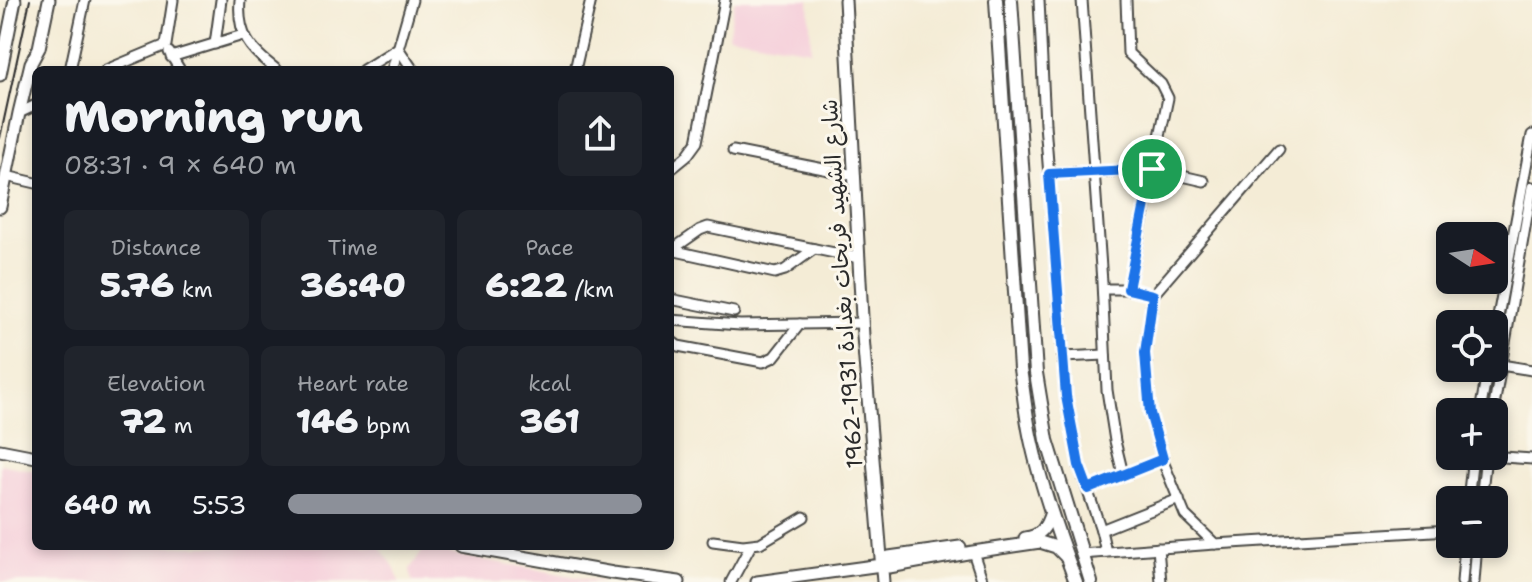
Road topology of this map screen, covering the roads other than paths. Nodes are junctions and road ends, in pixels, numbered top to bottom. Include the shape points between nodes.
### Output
1 (15, 0) edge
2 (49, 0) edge
3 (85, 0) edge
4 (173, 0) edge
5 (221, 0) edge
6 (240, 0) edge
7 (412, 0) edge
8 (591, 0) edge
9 (725, 0) edge
10 (845, 0) edge
11 (996, 0) edge
12 (1011, 0) edge
13 (1039, 0) edge
14 (1082, 0) edge
15 (1126, 0) edge
16 (243, 35) junction
17 (215, 44) junction
18 (166, 45) junction
19 (398, 48) junction
20 (171, 57) junction
21 (71, 66) edge
22 (116, 66) edge
23 (177, 66) edge
24 (273, 66) edge
25 (369, 66) edge
26 (393, 66) edge
27 (410, 66) edge
28 (576, 66) edge
29 (0, 75) edge
30 (32, 107) edge
31 (19, 113) junction
32 (1532, 135) edge
33 (1279, 149) dead end
34 (733, 151) dead end
35 (674, 167) edge
36 (1152, 169) junction
37 (1095, 171) junction
38 (1049, 174) junction
39 (854, 175) junction
40 (6, 176) junction
41 (1204, 181) dead end
42 (32, 182) edge
43 (1532, 187) edge
44 (0, 207) edge
45 (674, 247) edge
46 (814, 249) junction
47 (674, 251) edge
48 (1520, 252) junction
49 (1532, 255) edge
50 (859, 258) junction
51 (1103, 289) junction
52 (1128, 289) junction
53 (1153, 295) junction
54 (674, 300) edge
55 (1499, 310) edge
56 (734, 312) dead end
57 (674, 320) edge
58 (862, 323) junction
59 (1508, 323) edge
60 (800, 324) junction
61 (674, 343) edge
62 (1105, 355) junction
63 (1063, 357) junction
64 (1508, 366) edge
65 (1532, 370) edge
66 (0, 450) edge
67 (32, 456) edge
68 (1508, 457) edge
69 (1163, 459) junction
70 (1532, 459) edge
71 (1123, 474) junction
72 (1088, 489) junction
73 (1179, 499) junction
74 (1051, 512) junction
75 (804, 517) dead end
76 (1101, 530) junction
77 (1436, 531) edge
78 (713, 541) dead end
79 (1215, 544) junction
80 (751, 545) junction
81 (1158, 548) junction
82 (972, 549) junction
83 (513, 551) edge
84 (1106, 552) junction
85 (1081, 554) junction
86 (1066, 557) junction
87 (1464, 558) edge
88 (1476, 558) edge
89 (881, 565) junction
90 (679, 582) edge
91 (731, 582) edge
92 (757, 582) edge
93 (883, 582) edge
94 (983, 582) edge
95 (1076, 582) edge
96 (1091, 582) edge
97 (1161, 582) edge
98 (1462, 582) edge
99 (1474, 582) edge

1 - 29 main road
2 - 31 main road
3 - 21 street
4 - 18 street
5 - 17 street
6 - 16 street
7 - 19 street
8 - 28 street
9 - 35 street via 697,142
10 - 39 main road, شارع الشهيد فريحات بغدادة 1931-1962
11 - 74 highway via 1020,369 1032,445
12 - 85 highway via 1036,373 1047,440
13 - 38 street
14 - 37 street
15 - 36 street via 1128,53 1161,84 1168,98
16 - 17 street
16 - 24 street
17 - 20 street
18 - 20 street
18 - 22 street
19 - 25 street
19 - 26 street
19 - 27 street
20 - 23 street
30 - 31 street
31 - 40 main road
32 - 55 street
33 - 53 street
34 - 39 street
36 - 37 street
36 - 41 street
36 - 52 street
37 - 38 street
37 - 51 street
38 - 63 street
39 - 50 main road, شارع الشهيد فريحات بغدادة 1931-1962
40 - 42 street
40 - 44 main road
43 - 48 street
45 - 46 street via 708,227
46 - 47 street via 775,273
46 - 50 street
48 - 49 street
48 - 59 street
50 - 58 main road, شارع الشهيد فريحات بغدادة 1931-1962
51 - 52 street
51 - 62 street
52 - 53 street
53 - 69 street via 1145,353 1150,413
54 - 56 street
57 - 60 street
58 - 60 street
58 - 89 main road, شارع الشهيد فريحات بغدادة 1931-1962
60 - 61 street via 774,357 763,362
62 - 63 street
62 - 71 street
63 - 72 street via 1074,442
64 - 65 street
66 - 67 main road
68 - 70 street
69 - 71 street
69 - 73 street
71 - 72 street
72 - 76 street
73 - 76 street
73 - 79 street via 1185,515
74 - 82 main road via 1046,527 1035,536
74 - 86 highway
75 - 80 street
76 - 84 street
77 - 79 street
78 - 80 street
79 - 81 street
80 - 91 street
81 - 84 street
81 - 97 street
82 - 86 main road via 1040,542
82 - 89 main road via 889,557
82 - 94 street
83 - 90 main road
84 - 85 street
85 - 96 highway
86 - 95 highway
87 - 98 street
88 - 99 street
89 - 92 main road
89 - 93 main road, شارع الشهيد فريحات بغدادة 1931-1962

